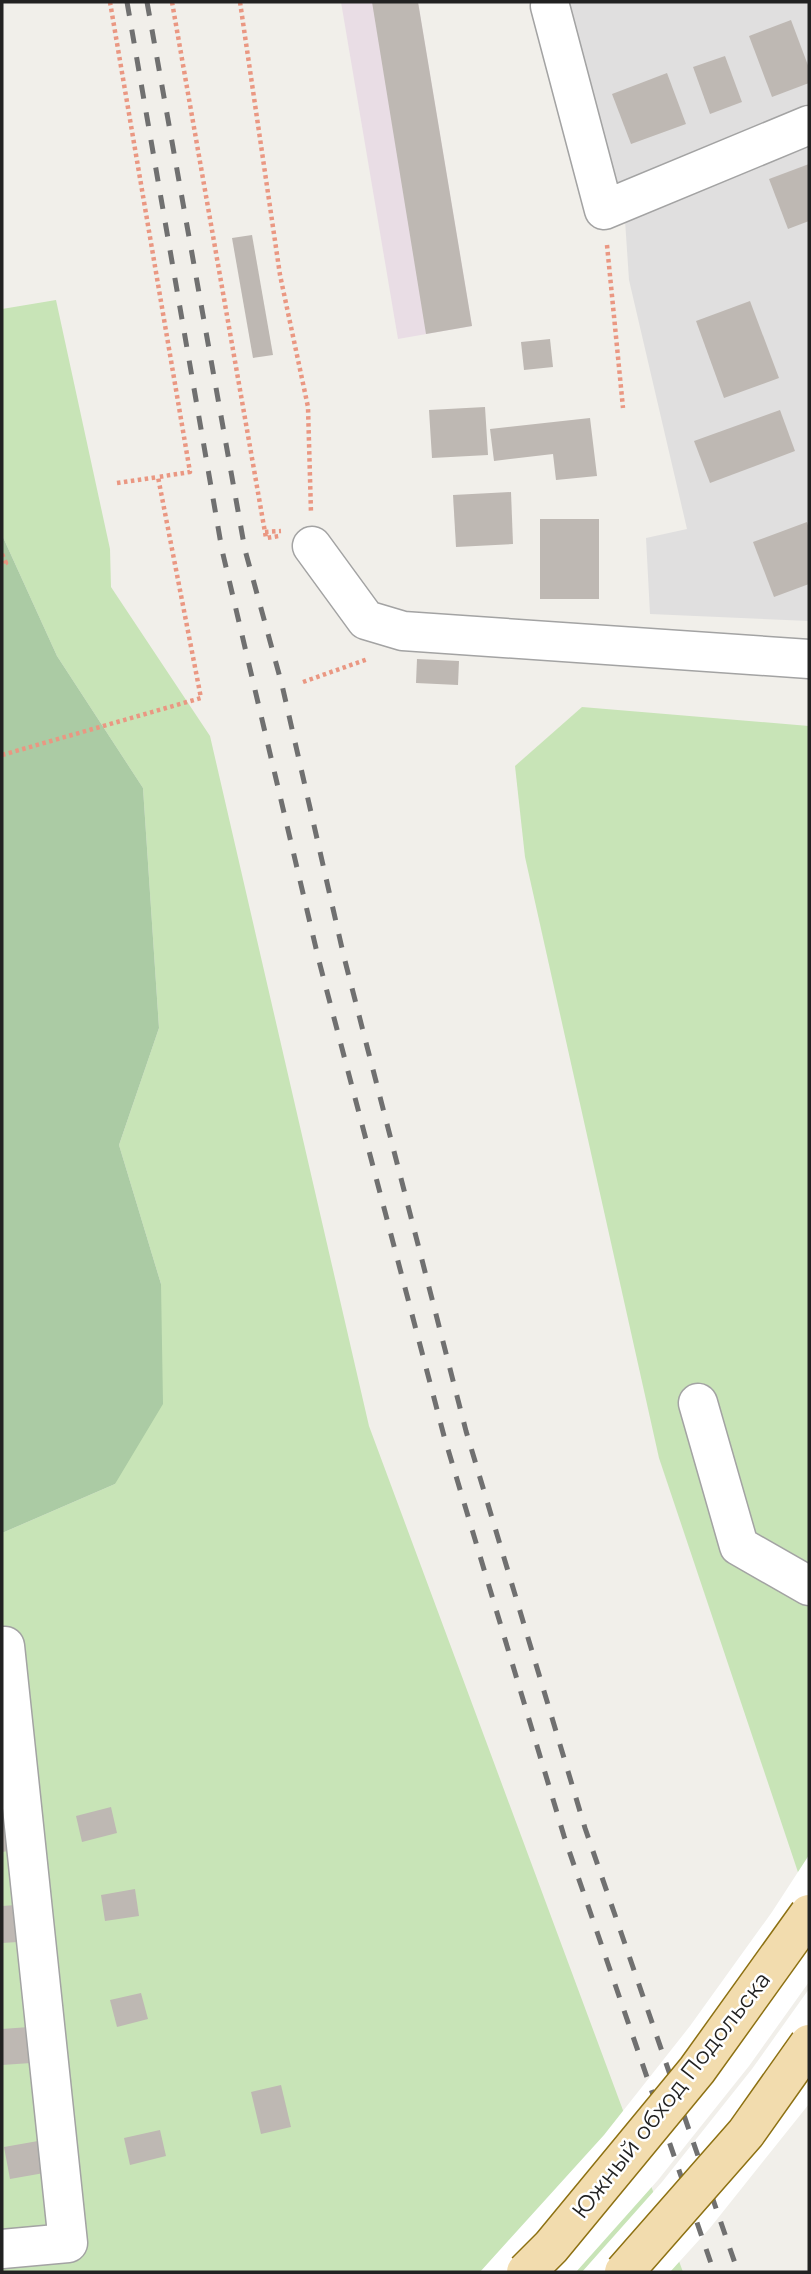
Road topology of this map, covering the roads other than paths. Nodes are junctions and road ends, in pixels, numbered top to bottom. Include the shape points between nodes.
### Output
1 (550, 6) dead end
2 (809, 125) edge
3 (312, 546) road end
4 (809, 659) edge
5 (698, 1404) dead end
6 (809, 1586) edge
7 (5, 1646) dead end
8 (809, 1914) edge
9 (809, 2044) edge
10 (2, 2249) edge
11 (526, 2272) edge
12 (624, 2272) edge

1 - 2 street via 604,210
3 - 4 street via 366,620 403,631
5 - 6 street via 739,1546
7 - 10 street via 68,2243
8 - 11 main road, Южный обход Подольска, bridge via 696,2070
9 - 12 main road, bridge via 746,2133

